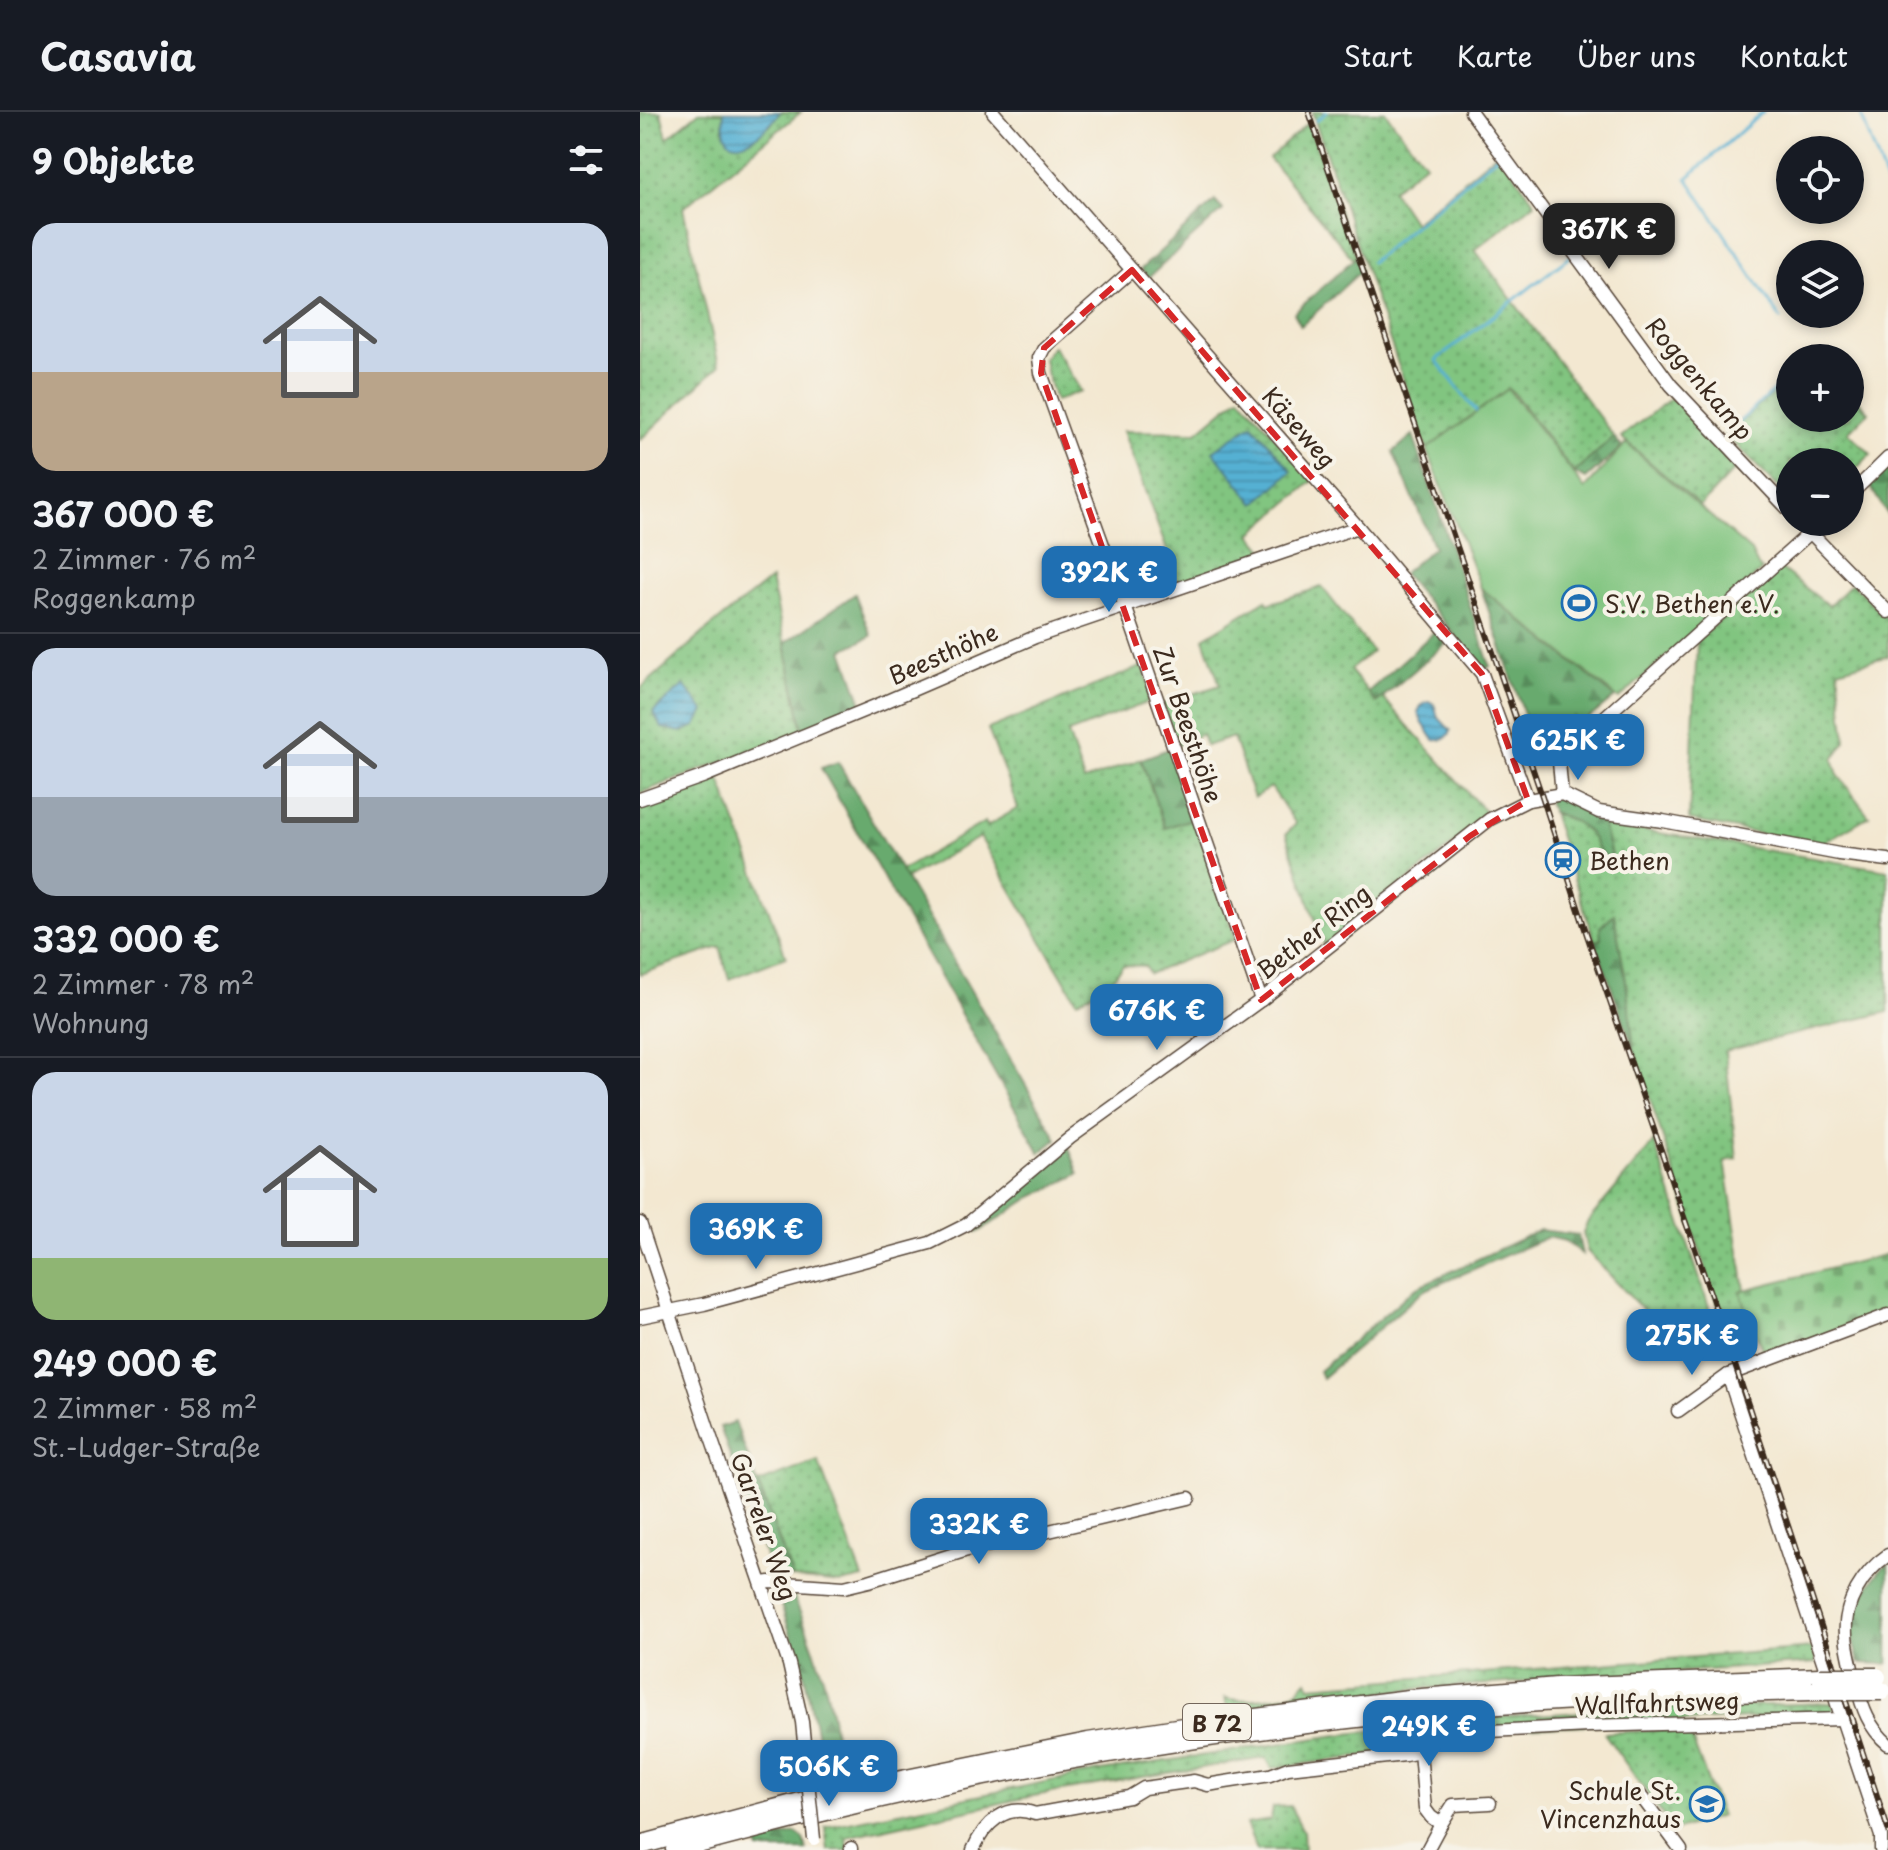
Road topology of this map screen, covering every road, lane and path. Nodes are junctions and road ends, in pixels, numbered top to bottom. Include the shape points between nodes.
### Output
1 (993, 112) edge
2 (1471, 112) edge
3 (1132, 270) junction
4 (1888, 458) edge
5 (1864, 481) edge
6 (1776, 496) edge
7 (1358, 527) junction
8 (1808, 536) edge
9 (1814, 536) edge
10 (1125, 606) junction
11 (1888, 612) edge
12 (1562, 794) junction
13 (640, 799) edge
14 (1528, 800) junction
15 (1888, 860) edge
16 (1261, 1000) junction
17 (640, 1223) edge
18 (670, 1310) junction
19 (1888, 1315) edge
20 (640, 1317) edge
21 (1728, 1375) junction
22 (1678, 1411) dead end
23 (1189, 1498) dead end
24 (1888, 1555) edge
25 (762, 1583) junction
26 (1883, 1679) edge
27 (1814, 1681) junction
28 (1842, 1719) junction
29 (1888, 1744) edge
30 (1420, 1752) junction
31 (1640, 1795) dead end
32 (1490, 1803) dead end
33 (1441, 1824) junction
34 (640, 1845) edge
35 (816, 1845) edge
36 (675, 1850) edge
37 (973, 1850) edge
38 (1427, 1850) edge
39 (1681, 1850) edge
40 (1881, 1850) edge

1 - 3 street, Käseweg
2 - 6 street, Roggenkamp via 1671,385
3 - 7 street, Käseweg
3 - 10 street, Zur Beesthöhe via 1039,358
4 - 5 street
7 - 10 street, Beesthöhe
7 - 14 street, Käseweg via 1482,674
8 - 12 street via 1567,751 1559,762
9 - 11 street
10 - 13 street, Beesthöhe via 1035,637
10 - 16 street, Zur Beesthöhe
12 - 14 street, Bether Ring
12 - 15 street via 1599,812
14 - 16 street, Bether Ring via 1490,819
16 - 18 street, Bether Ring via 1070,1138 966,1225 930,1243
17 - 18 street, Garreler Weg
18 - 20 street, Bether Ring
18 - 25 street, Garreler Weg
19 - 21 street
21 - 22 street
21 - 28 street
23 - 25 street via 964,1551 844,1587
24 - 29 street via 1854,1594 1845,1631 1866,1715
25 - 35 street, Garreler Weg, bridge via 797,1693
26 - 27 highway, B 72, bridge
27 - 34 highway, B 72 via 1557,1687 1198,1725 823,1796
27 - 36 highway, B 72 via 1410,1713 1237,1733 943,1786
28 - 30 street, Wallfahrtsweg via 1450,1733
28 - 40 street
30 - 33 street via 1425,1809
30 - 37 street, Wallfahrtsweg via 1288,1768 1208,1785 1194,1781 1144,1788 1129,1797 1035,1814 1024,1809 1005,1812
31 - 39 street
32 - 33 street via 1453,1805
33 - 38 street

